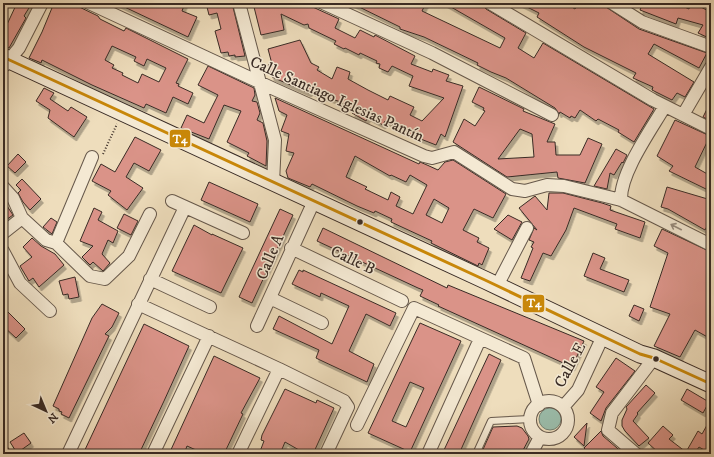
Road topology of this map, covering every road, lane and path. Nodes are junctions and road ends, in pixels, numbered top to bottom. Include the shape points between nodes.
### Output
1 (42, 3) edge
2 (89, 3) edge
3 (239, 3) edge
4 (323, 3) edge
5 (490, 3) edge
6 (612, 3) edge
7 (336, 6) edge
8 (711, 47) edge
9 (5, 61) edge
10 (711, 67) edge
11 (262, 82) junction
12 (665, 106) junction
13 (122, 113) junction
14 (552, 115) dead end
15 (683, 115) junction
16 (711, 129) edge
17 (92, 157) joint
18 (273, 183) junction
19 (3, 187) edge
20 (621, 200) junction
21 (172, 201) dead end
22 (314, 201) junction
23 (185, 207) junction
24 (150, 214) dead end
25 (22, 218) junction
26 (527, 228) dead end
27 (3, 233) edge
28 (243, 233) dead end
29 (56, 243) junction
30 (711, 245) edge
31 (291, 248) junction
32 (3, 251) edge
33 (150, 279) junction
34 (497, 286) junction
35 (270, 298) junction
36 (402, 301) dead end
37 (138, 304) junction
38 (210, 307) dead end
39 (50, 311) dead end
40 (322, 323) dead end
41 (257, 326) dead end
42 (209, 336) junction
43 (603, 336) junction
44 (480, 339) junction
45 (654, 358) junction
46 (279, 369) junction
47 (711, 384) edge
48 (539, 405) junction
49 (563, 407) junction
50 (530, 419) junction
51 (357, 424) dead end
52 (540, 437) junction
53 (331, 452) edge
54 (68, 454) edge
55 (153, 454) edge
56 (238, 454) edge
57 (428, 454) edge
58 (476, 454) edge
59 (532, 454) edge
60 (636, 454) edge

1 - 9 street via 19,48
2 - 11 street, Calle Santiago Iglesias Pantín
3 - 11 street
4 - 7 street
5 - 12 street
6 - 8 street via 642,22
7 - 14 street
9 - 13 main road
10 - 15 street
11 - 18 street via 276,140
11 - 20 street, Calle Santiago Iglesias Pantín via 424,156 432,158 454,152 512,190 525,191 548,185 564,186
12 - 15 street
12 - 20 street via 634,160 621,191
13 - 17 path via 100,160
13 - 18 main road
15 - 16 street
17 - 29 street
18 - 22 main road
19 - 25 street via 13,198
30 -> 20 street, Calle Santiago Iglesias Pantín
21 - 23 street
22 - 31 street, Calle A
22 - 34 main road
23 - 28 street
23 - 33 street
24 - 29 street via 129,256 105,280 90,276
25 - 27 street
25 - 29 street via 46,240
26 - 34 street
31 - 35 street, Calle A
31 - 36 street, Calle B
32 - 39 street via 20,283
33 - 37 street
33 - 38 street
34 - 43 main road
35 - 40 street
35 - 41 street, Calle A
37 - 42 street
37 - 54 street
42 - 46 street
42 - 55 street
43 - 45 main road
43 - 49 street, Calle E via 578,390
44 - 48 street via 524,358
44 - 51 street via 414,308
44 - 57 street
45 - 47 main road
45 - 60 street via 612,412 608,430
46 - 53 street via 344,401 348,407
46 - 56 street
48 - 49 street, Calle E via 549,402
48 - 50 street via 534,409
49 - 52 street, Calle E via 568,417 564,432 556,438
50 - 52 street via 533,430
50 - 58 lane via 491,421
52 - 59 street

